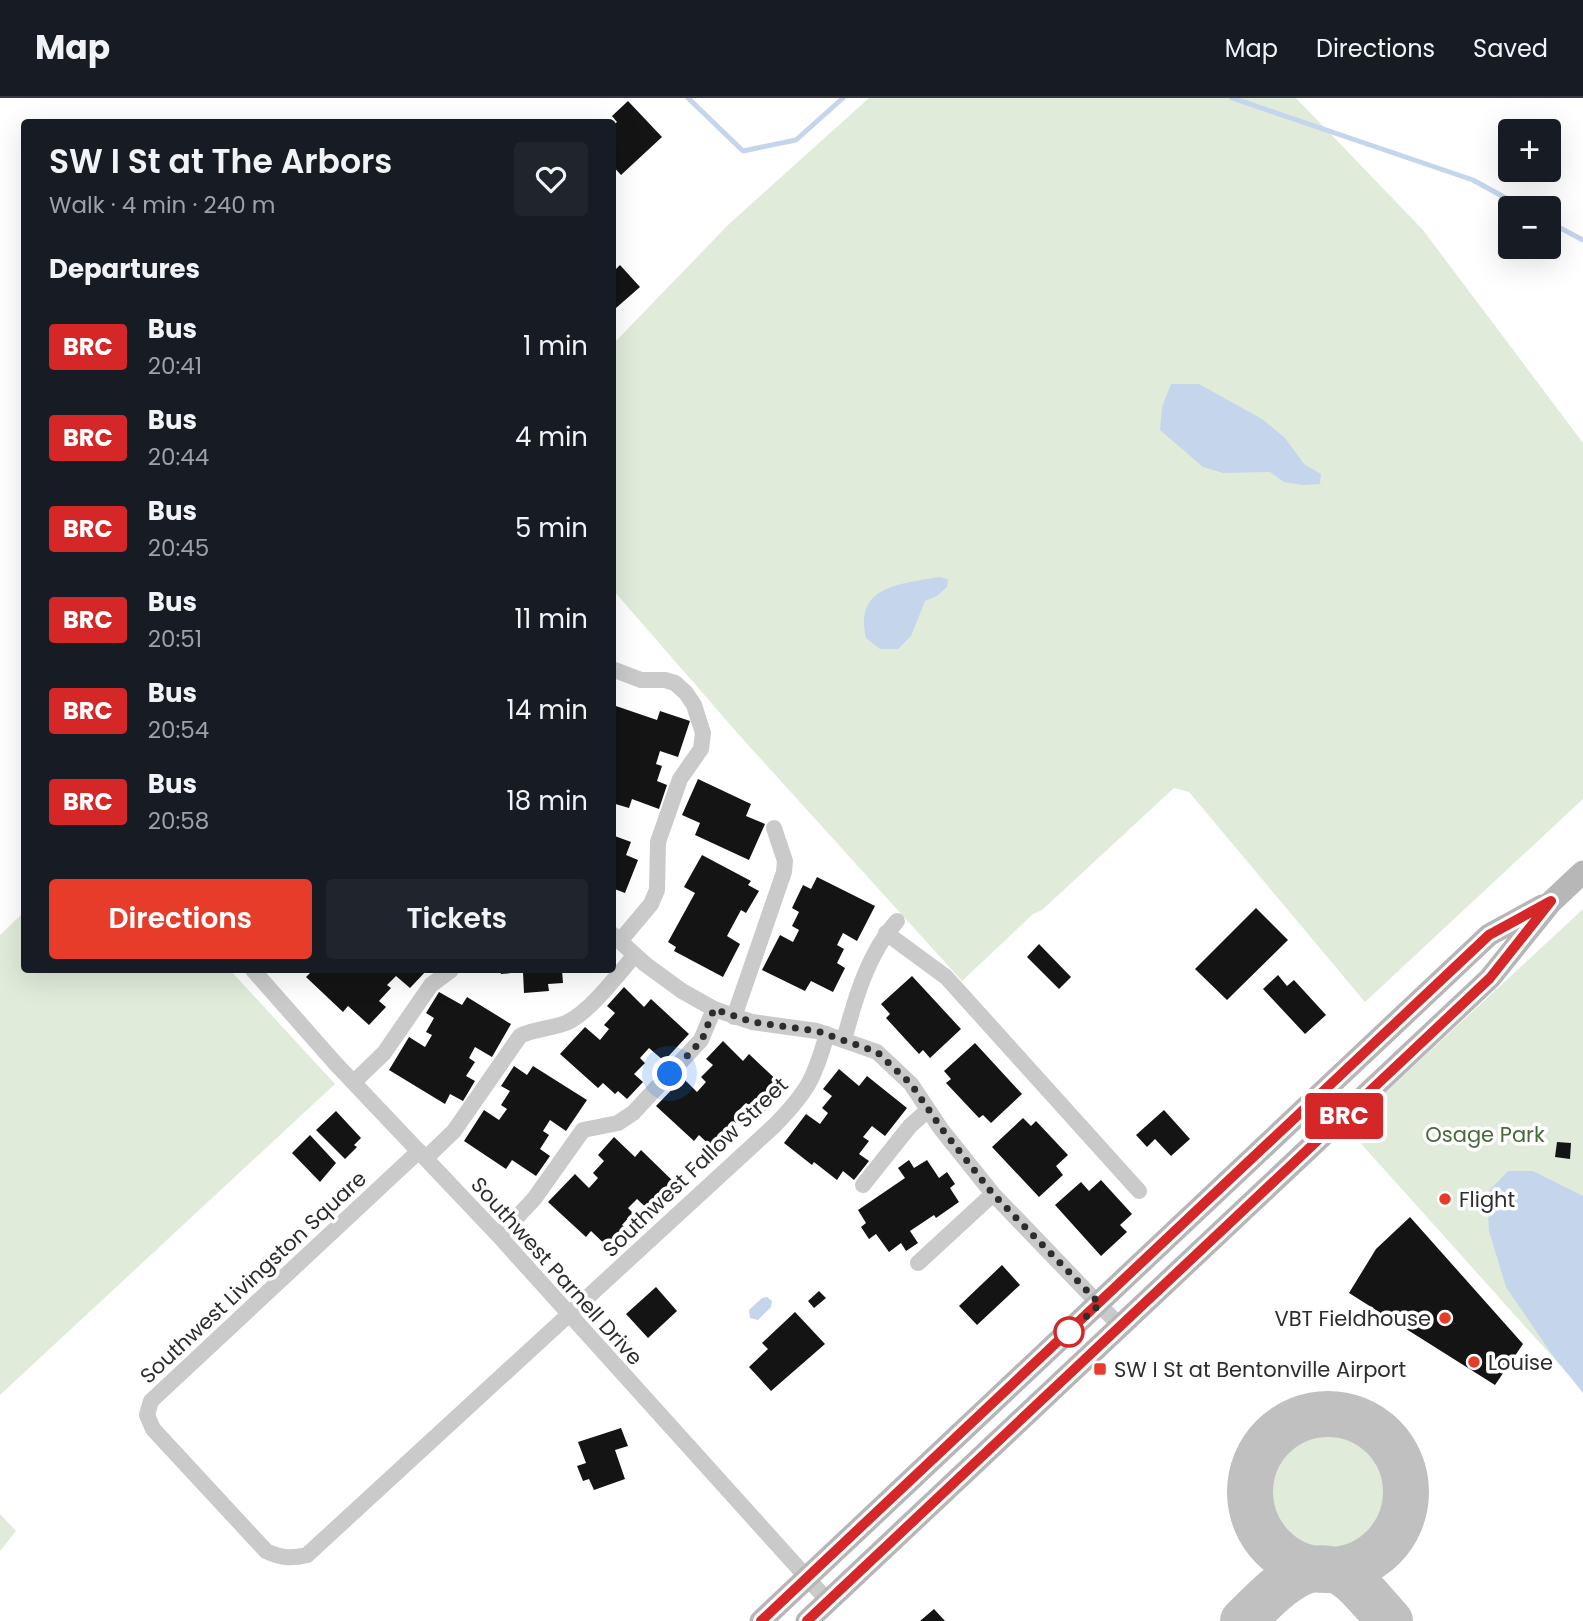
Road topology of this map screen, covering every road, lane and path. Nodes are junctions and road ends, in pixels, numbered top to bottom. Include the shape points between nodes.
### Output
1 (616, 671) edge
2 (774, 828) dead end
3 (1583, 872) edge
4 (1551, 901) junction
5 (616, 938) edge
6 (635, 956) junction
7 (256, 973) edge
8 (447, 973) edge
9 (714, 1009) junction
10 (734, 1017) junction
11 (827, 1034) junction
12 (844, 1040) junction
13 (355, 1081) junction
14 (928, 1110) junction
15 (423, 1155) junction
16 (863, 1185) dead end
17 (1139, 1191) dead end
18 (993, 1194) junction
19 (499, 1236) junction
20 (918, 1263) dead end
21 (1100, 1304) junction
22 (568, 1314) junction
23 (1120, 1326) junction
24 (807, 1579) junction
25 (828, 1601) junction
26 (761, 1621) edge
27 (807, 1621) edge

1 - 5 street via 641,680 675,683 694,705 703,733 701,749 681,779 658,842 657,890 651,904
2 - 10 street via 785,861 783,872
3 - 4 main road
4 - 21 main road via 1489,935
4 - 23 main road via 1490,978
5 - 6 street
6 - 9 street
6 - 15 street via 572,1020 520,1036 454,1131
7 - 13 street, Southwest Parnell Drive
8 - 13 street via 431,985 384,1053
9 - 10 street
9 - 19 street via 702,1040 654,1091 618,1123 583,1130 534,1199
10 - 11 street
11 - 12 street
11 - 22 street, Southwest Fallow Street via 816,1072 795,1104
12 - 14 street via 877,1052 911,1084
12 - 17 street via 879,944 892,927 946,977
13 - 15 street, Southwest Parnell Drive
14 - 16 street via 909,1126
14 - 18 street
15 - 19 street, Southwest Parnell Drive
15 - 22 street, Southwest Livingston Square via 163,1387 147,1415 153,1430 266,1551 293,1559 307,1555
18 - 20 street
18 - 21 street
19 - 22 street, Southwest Parnell Drive
21 - 23 street
21 - 24 main road
22 - 24 street, Southwest Parnell Drive
23 - 25 main road
24 - 25 street, Southwest Parnell Drive
24 - 26 main road
25 - 27 main road

